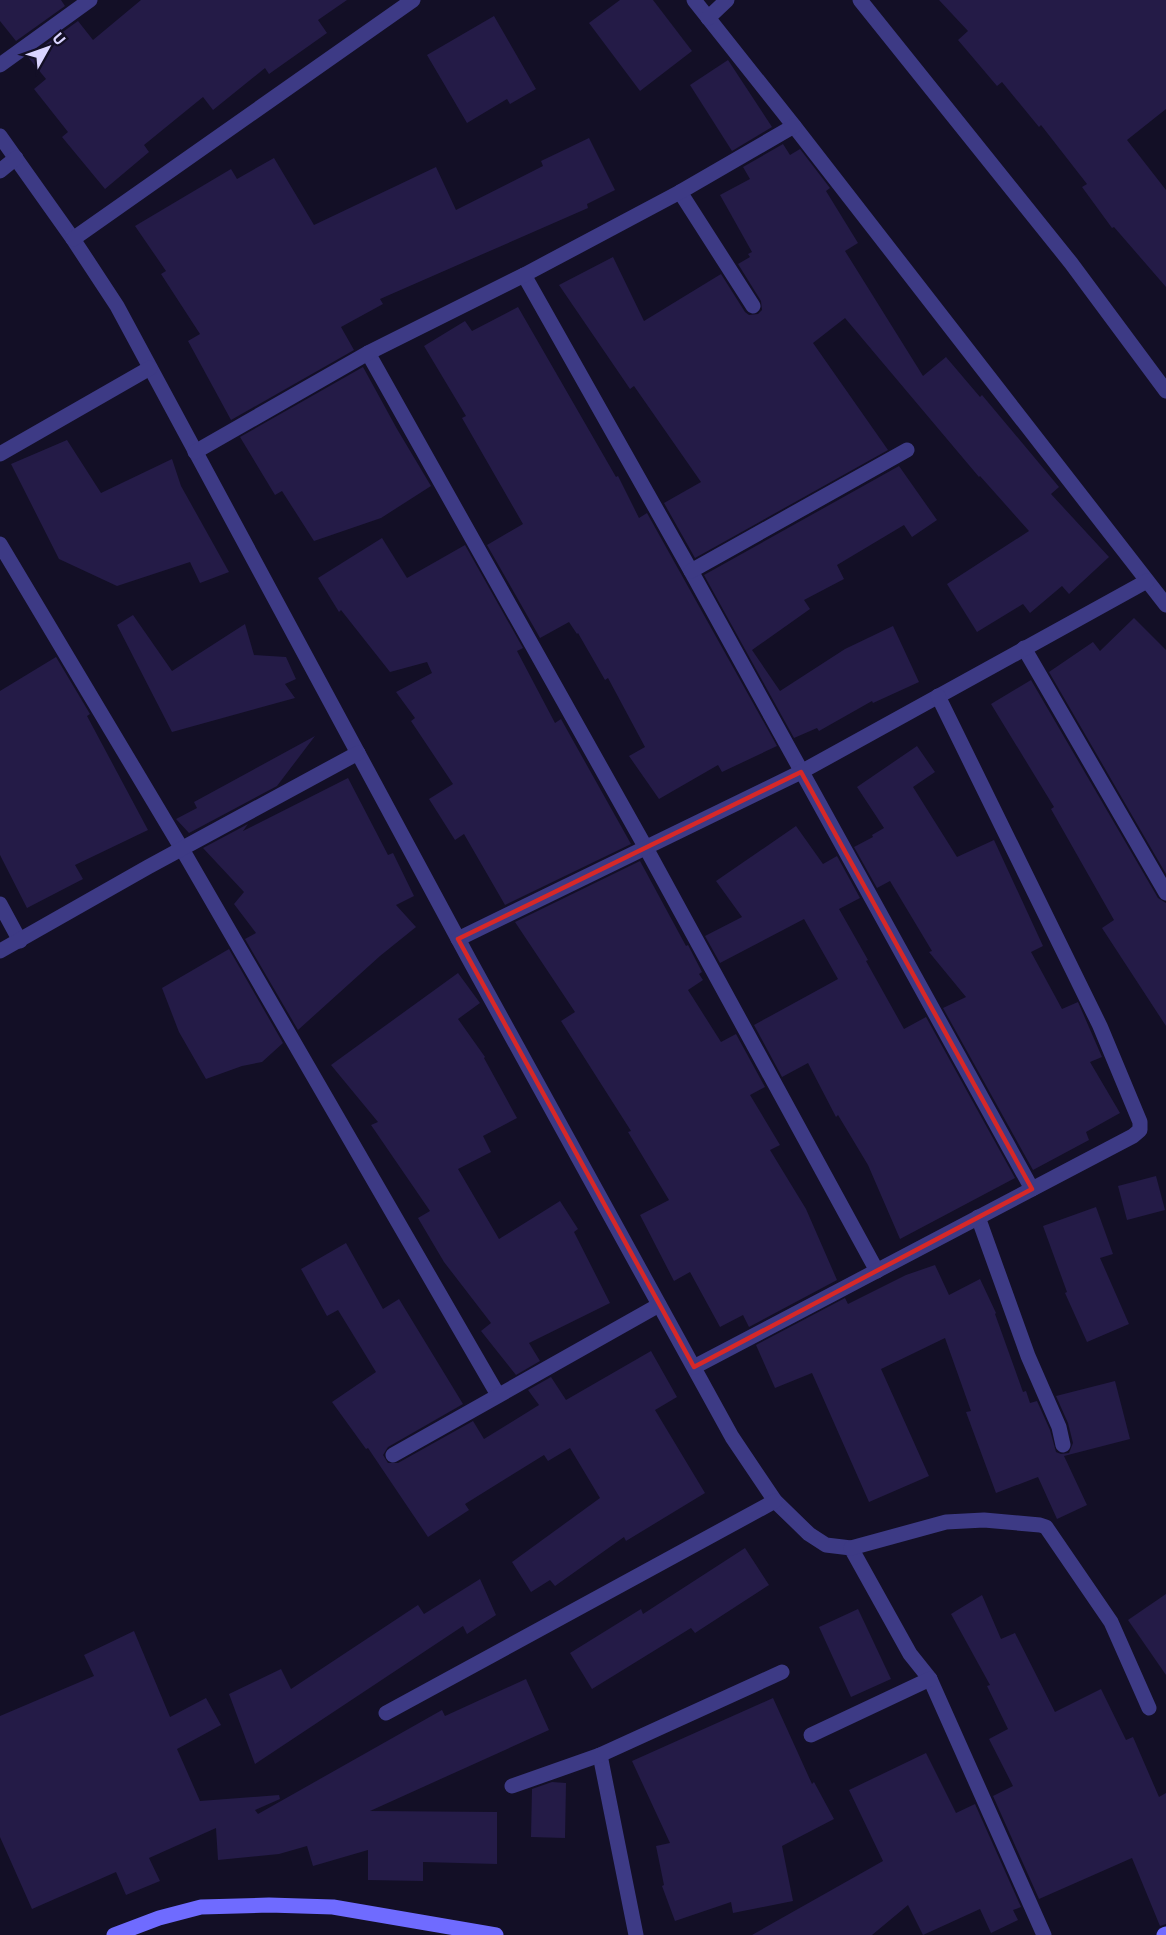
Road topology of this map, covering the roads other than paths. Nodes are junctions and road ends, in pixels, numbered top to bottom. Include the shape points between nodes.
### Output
1 (90, 0) edge
2 (413, 0) edge
3 (694, 0) edge
4 (727, 0) edge
5 (860, 0) edge
6 (708, 18) junction
7 (0, 65) edge
8 (794, 126) junction
9 (0, 136) edge
10 (16, 158) junction
11 (0, 171) edge
12 (680, 192) junction
13 (73, 239) junction
14 (524, 275) junction
15 (753, 306) dead end
16 (368, 353) junction
17 (150, 368) junction
18 (1166, 391) edge
19 (907, 450) dead end
20 (195, 452) junction
21 (0, 454) edge
22 (0, 544) edge
23 (691, 571) junction
24 (1147, 581) junction
25 (1166, 605) edge
26 (1024, 648) junction
27 (938, 696) junction
28 (358, 753) junction
29 (801, 772) junction
30 (646, 848) junction
31 (182, 849) junction
32 (1166, 893) edge
33 (0, 904) edge
34 (458, 939) junction
35 (20, 941) junction
36 (0, 951) edge
37 (1032, 1189) junction
38 (978, 1217) junction
39 (877, 1271) junction
40 (659, 1305) junction
41 (694, 1367) junction
42 (498, 1395) junction
43 (1063, 1445) dead end
44 (393, 1455) dead end
45 (775, 1501) junction
46 (850, 1548) junction
47 (782, 1672) dead end
48 (930, 1679) junction
49 (1149, 1708) dead end
50 (386, 1713) dead end
51 (811, 1735) dead end
52 (600, 1755) junction
53 (512, 1786) dead end
54 (114, 1935) edge
55 (496, 1935) edge
56 (636, 1935) edge
57 (1044, 1935) edge

1 - 7 street
2 - 13 street
3 - 6 street
4 - 6 street
5 - 18 street via 1071,263
6 - 8 street
8 - 12 street
8 - 24 street
9 - 10 street
10 - 11 street
10 - 13 street
12 - 14 street
12 - 15 street
13 - 17 street via 117,306
14 - 16 street
14 - 23 street
16 - 20 street
16 - 30 street
17 - 20 street
17 - 21 street
19 - 23 street
20 - 28 street
22 - 31 street
23 - 29 street
24 - 25 street
24 - 26 street
26 - 27 street
26 - 32 street
27 - 29 street
27 - 37 street via 1100,1026 1140,1122 1140,1130 1133,1136
28 - 31 street
28 - 34 street
29 - 30 street
29 - 37 street
30 - 34 street
30 - 39 street
31 - 35 street
31 - 42 street
33 - 35 street
34 - 40 street
35 - 36 street
37 - 38 street
38 - 39 street
38 - 43 street
39 - 41 street
40 - 41 street
40 - 42 street
41 - 45 street via 732,1437
42 - 44 street
45 - 46 street via 826,1545
45 - 50 street
46 - 48 street via 910,1654
46 - 49 street via 946,1522 984,1520 1046,1527 1111,1622
47 - 52 street
48 - 51 street
48 - 57 street
52 - 53 street
52 - 56 street
54 - 55 main road via 201,1907 269,1905 333,1907

